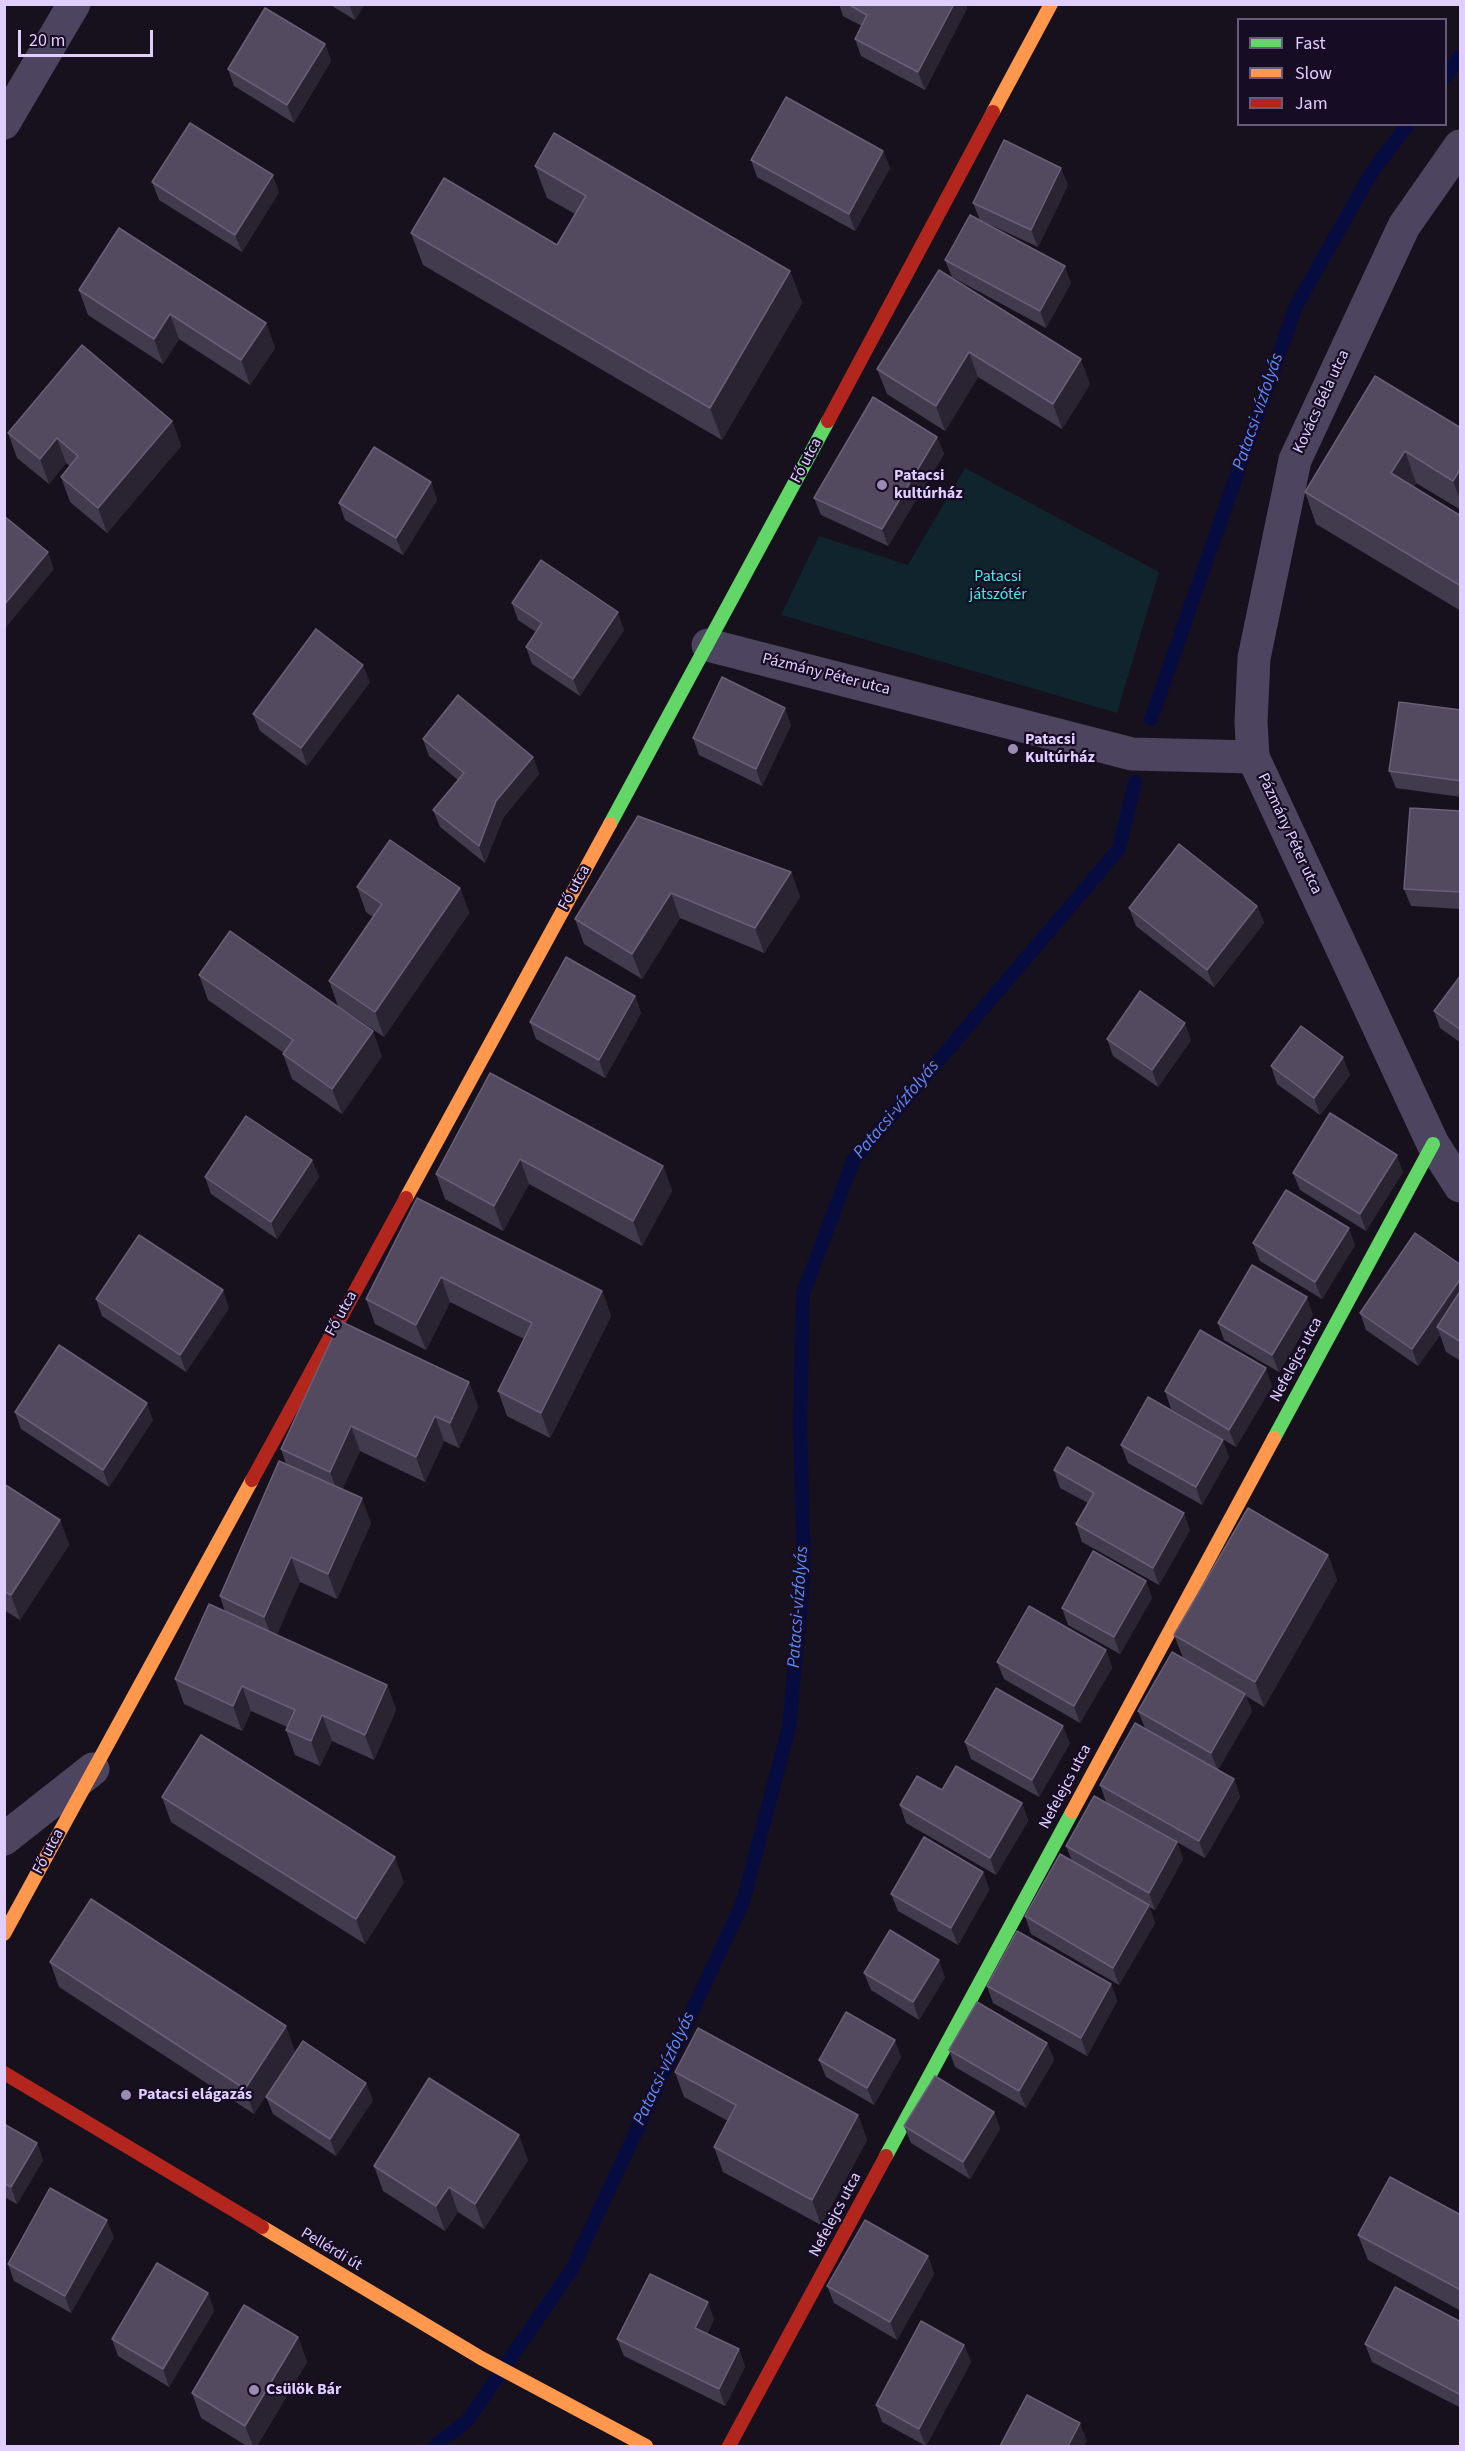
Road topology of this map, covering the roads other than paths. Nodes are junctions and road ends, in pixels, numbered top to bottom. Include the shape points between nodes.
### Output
1 (74, 4) edge
2 (1051, 4) edge
3 (4, 123) edge
4 (1461, 146) edge
5 (708, 645) junction
6 (1253, 757) junction
7 (1432, 1144) junction
8 (1461, 1186) edge
9 (93, 1769) junction
10 (4, 1839) edge
11 (4, 1934) edge
12 (4, 2073) edge
13 (646, 2446) edge
14 (729, 2446) edge

1 - 3 street
2 - 5 street, Fő utca
4 - 6 street, Kovács Béla utca via 1404,226 1295,460 1254,658
5 - 6 street, Pázmány Péter utca via 1132,754
5 - 9 street, Fő utca
6 - 7 street, Pázmány Péter utca
7 - 8 street, Pázmány Péter utca
7 - 14 street, Nefelejcs utca
9 - 10 street, Fő utca
9 - 11 street, Fő utca
12 - 13 street, Pellérdi út via 517,2379

